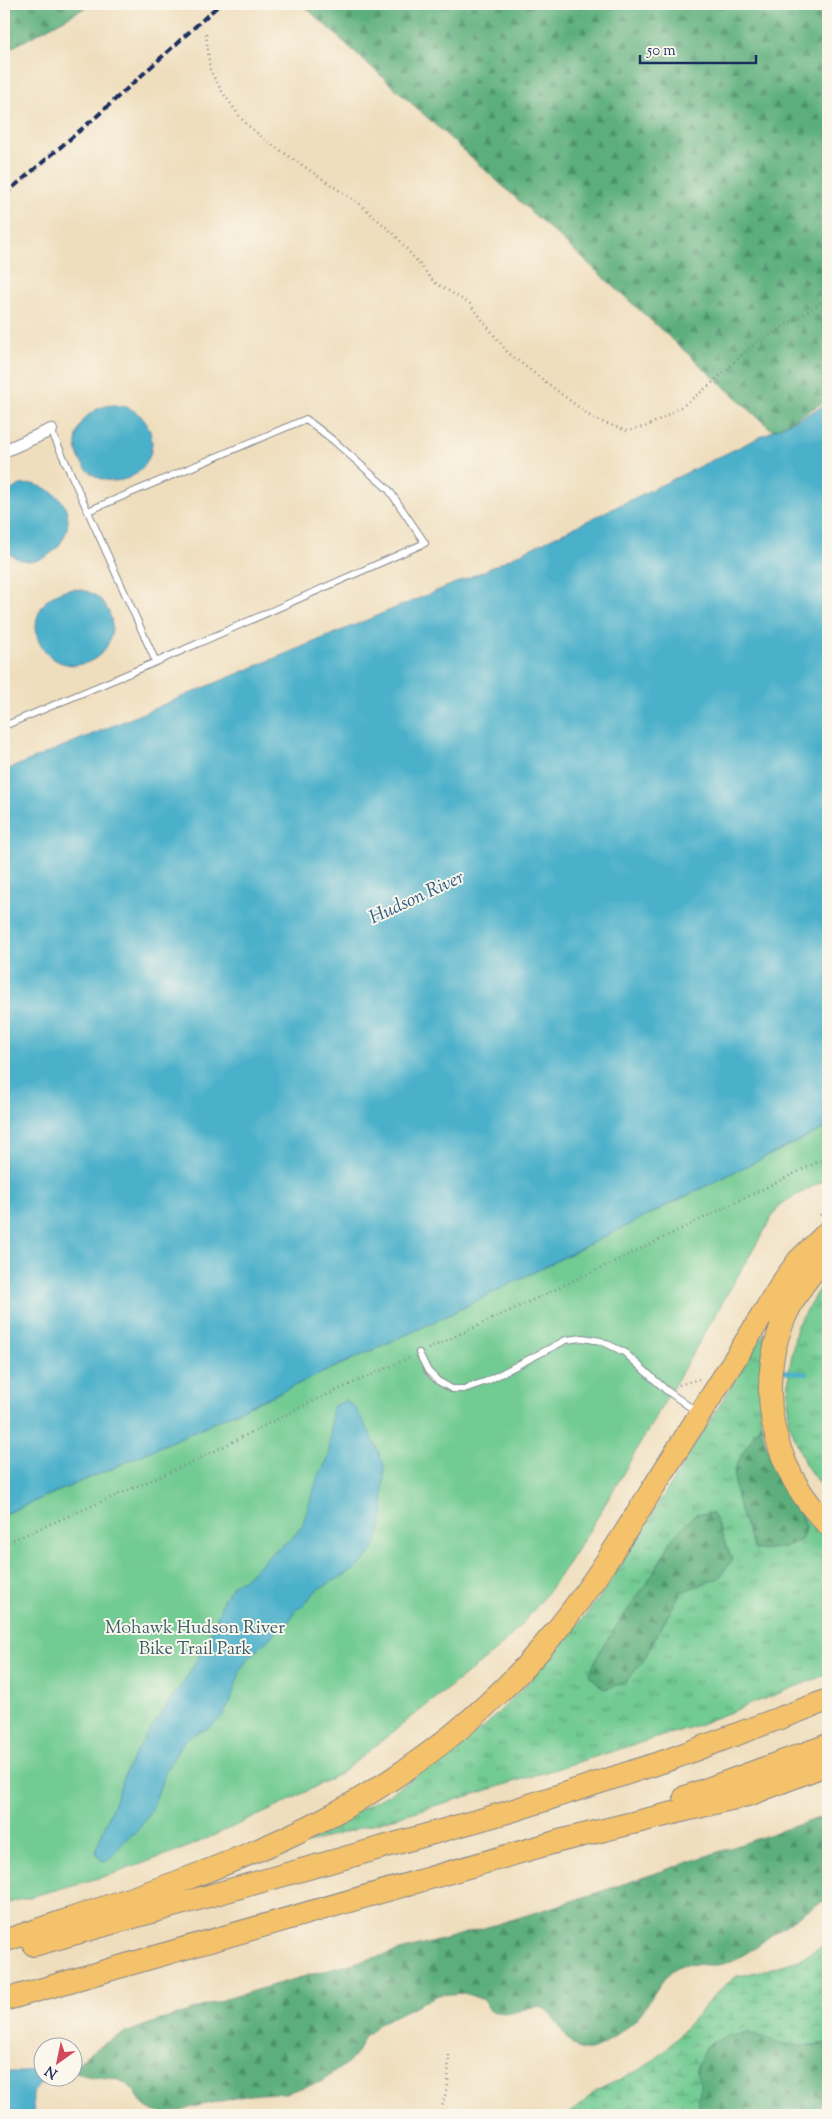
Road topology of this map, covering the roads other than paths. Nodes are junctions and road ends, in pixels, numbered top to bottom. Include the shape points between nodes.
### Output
1 (51, 430) joint
2 (4, 451) edge
3 (88, 511) junction
4 (156, 662) junction
5 (4, 726) edge
6 (823, 1224) edge
7 (828, 1256) edge
8 (419, 1353) dead end
9 (700, 1414) junction
10 (828, 1525) edge
11 (828, 1700) edge
12 (828, 1745) edge
13 (828, 1764) edge
14 (559, 1841) junction
15 (4, 1941) edge
16 (4, 1954) edge
17 (4, 2000) edge

1 - 2 street
1 - 3 lane
3 - 4 lane
3 - 4 lane via 306,419 388,490 425,543
4 - 5 lane
6 - 9 highway
7 - 10 highway via 805,1282 784,1320 774,1350 770,1397 775,1435 784,1462 804,1496
8 - 9 lane via 428,1371 438,1381 452,1389 464,1390 566,1340 601,1341 624,1352 661,1387
9 - 15 highway via 561,1626 497,1696 424,1757 346,1807 262,1849
11 - 16 highway via 668,1760 516,1810
12 - 14 highway
13 - 14 highway via 752,1794
14 - 17 highway

